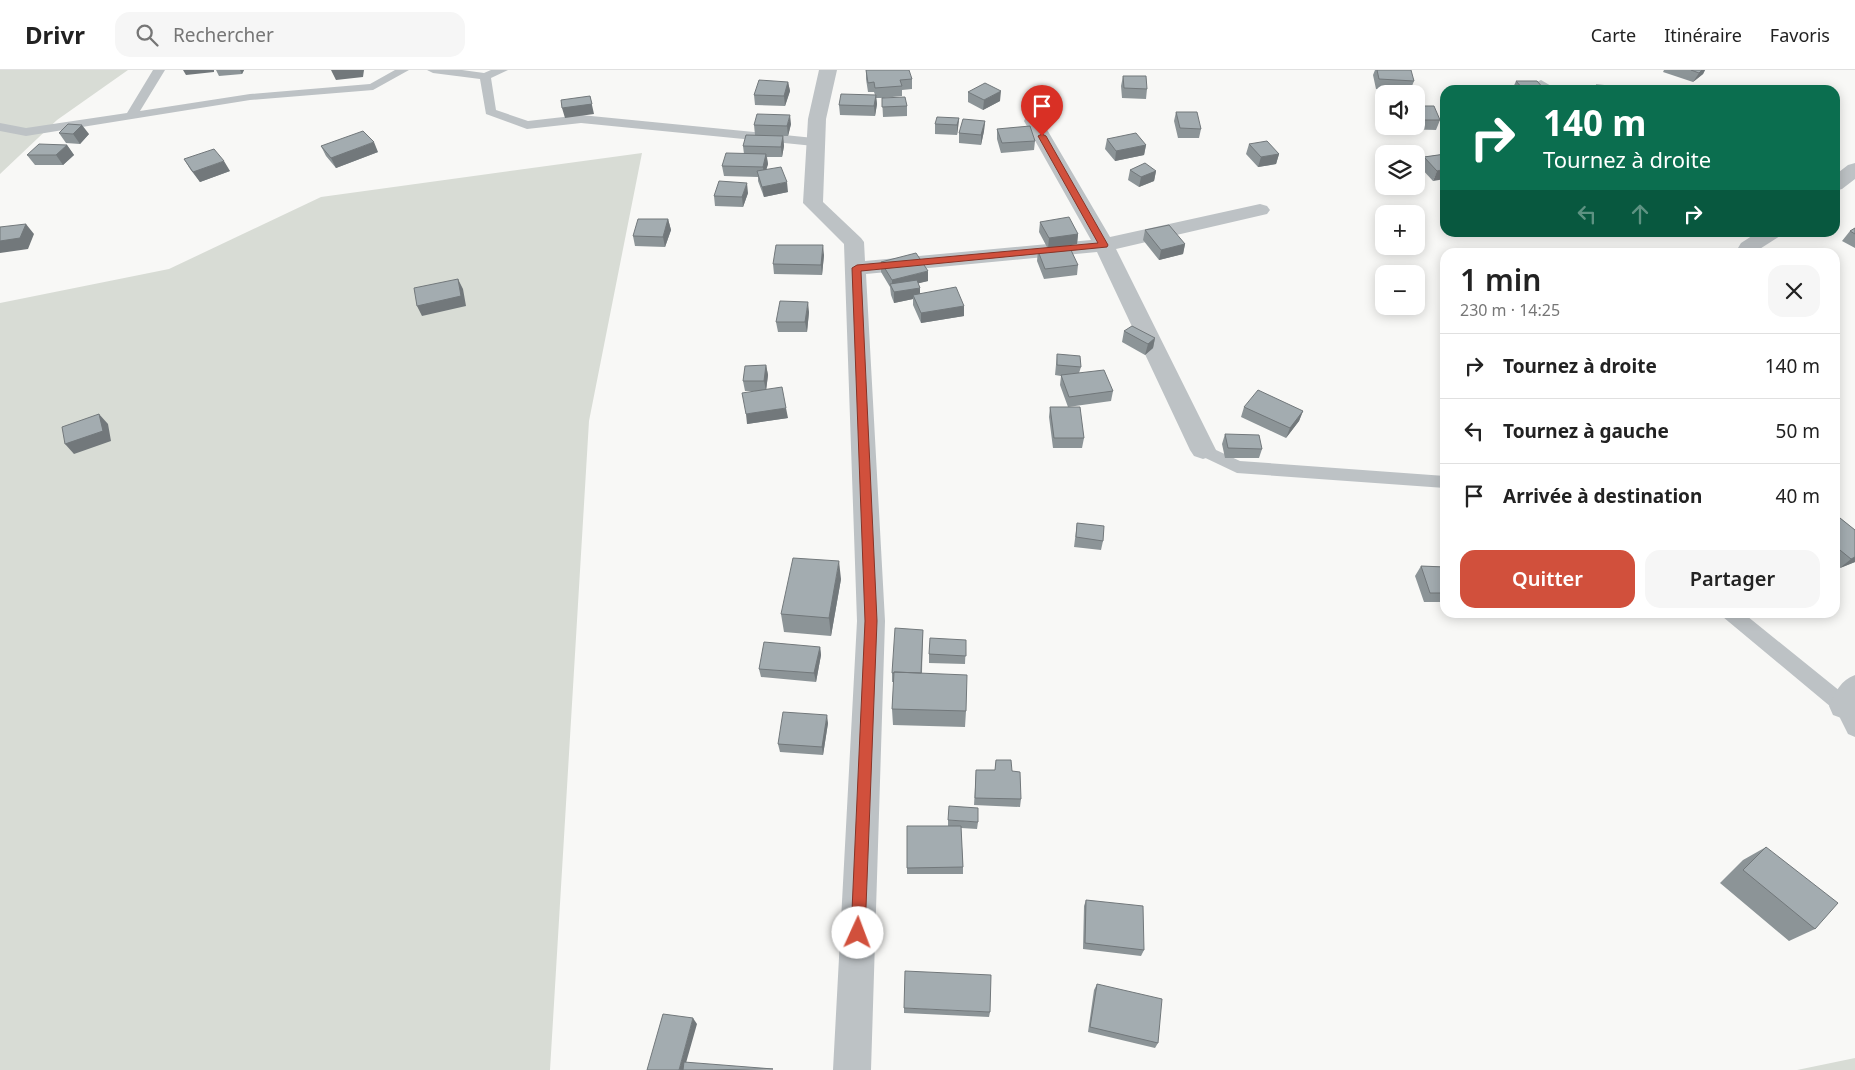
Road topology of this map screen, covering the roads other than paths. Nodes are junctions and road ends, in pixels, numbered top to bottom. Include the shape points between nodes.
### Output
1 (159, 70) edge
2 (403, 70) edge
3 (433, 70) edge
4 (502, 70) edge
5 (828, 70) edge
6 (485, 76) junction
7 (1541, 83) edge
8 (1544, 85) edge
9 (131, 116) junction
10 (1033, 121) dead end
11 (0, 127) edge
12 (814, 142) junction
13 (1855, 169) edge
14 (1840, 181) edge
15 (1260, 210) dead end
16 (1765, 237) edge
17 (1104, 245) junction
18 (1748, 248) dead end
19 (857, 268) junction
20 (1203, 450) joint
21 (1440, 482) edge
22 (1737, 618) edge
23 (1851, 707) edge
24 (852, 1070) edge

1 - 9 lane
2 - 9 lane via 373,87 250,97
3 - 6 lane
4 - 6 lane
5 - 12 street via 820,93
6 - 12 lane via 490,112 528,125 581,119
7 - 8 lane
9 - 11 lane via 26,132
10 - 17 street
12 - 19 street via 813,203 854,242
13 - 14 street
15 - 17 street
16 - 18 street
17 - 19 street
17 - 20 street
19 - 24 street via 871,621
20 - 21 lane via 1237,467
22 - 23 lane

